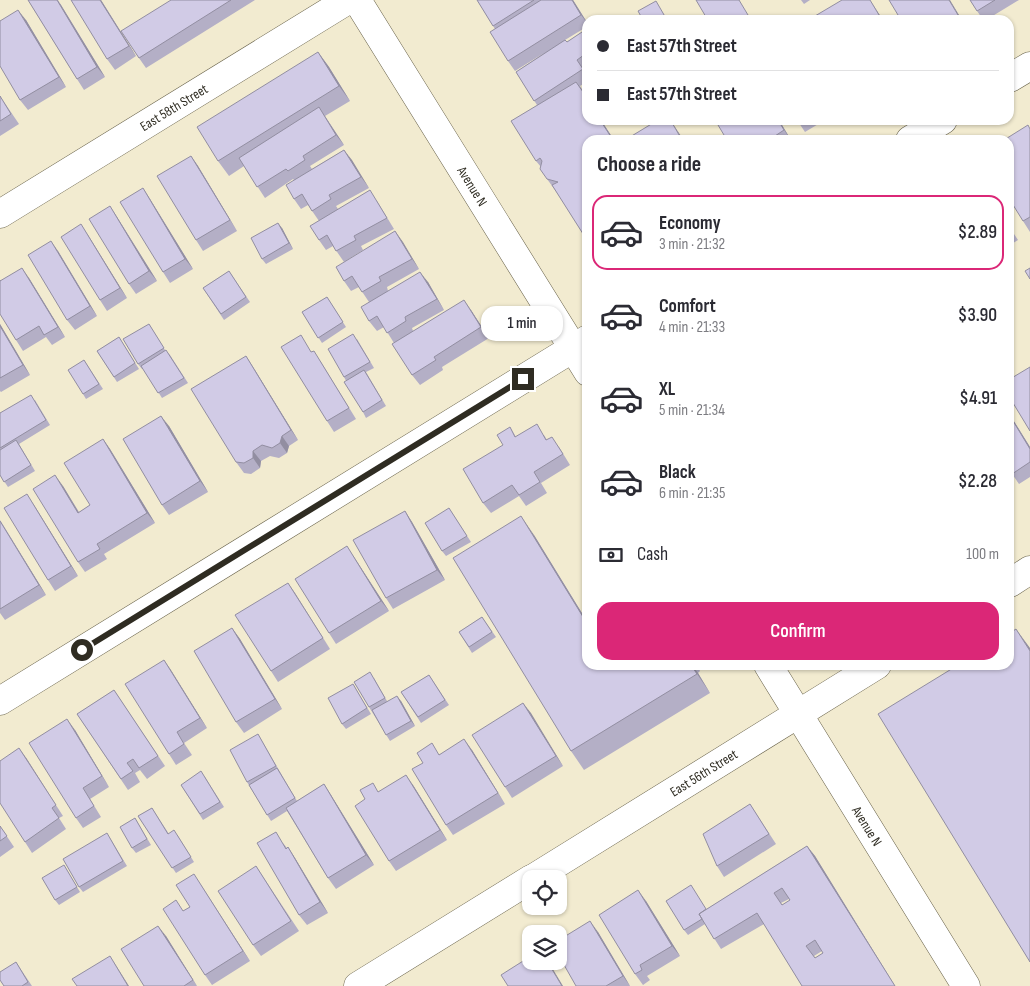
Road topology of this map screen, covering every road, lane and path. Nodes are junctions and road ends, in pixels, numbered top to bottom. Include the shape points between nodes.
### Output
1 (348, 0) edge
2 (358, 0) edge
3 (1030, 66) edge
4 (1014, 76) edge
5 (935, 125) edge
6 (918, 135) edge
7 (0, 214) edge
8 (580, 344) edge
9 (1030, 570) edge
10 (1014, 580) edge
11 (771, 670) edge
12 (870, 670) edge
13 (0, 701) edge
14 (799, 714) junction
15 (547, 870) edge
16 (522, 885) edge
17 (358, 986) edge
18 (966, 986) edge

1 - 7 street, East 58th Street
2 - 8 street, Avenue N
3 - 4 street
5 - 6 street
8 - 13 street
9 - 10 street
11 - 14 street, Avenue N
12 - 14 street, East 56th Street
14 - 15 street, East 56th Street
14 - 18 street, Avenue N
16 - 17 street, East 56th Street

